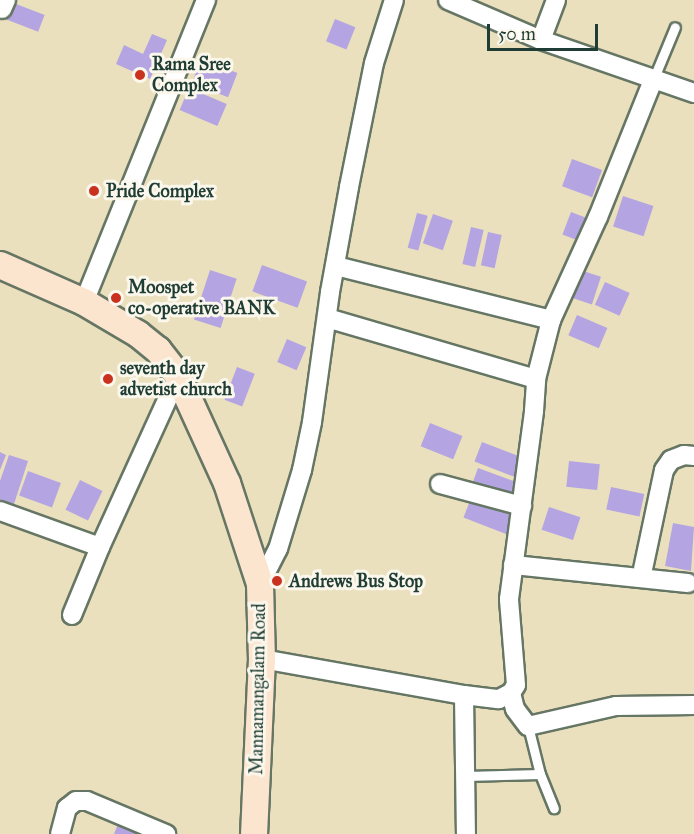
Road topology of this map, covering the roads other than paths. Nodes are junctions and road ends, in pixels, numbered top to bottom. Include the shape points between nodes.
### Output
1 (206, 0) edge
2 (394, 0) edge
3 (448, 0) edge
4 (556, 0) edge
5 (675, 27) dead end
6 (541, 40) junction
7 (653, 80) junction
8 (694, 93) edge
9 (0, 266) edge
10 (336, 266) junction
11 (84, 302) junction
12 (327, 318) junction
13 (551, 320) junction
14 (178, 376) junction
15 (536, 379) junction
16 (694, 456) edge
17 (440, 484) dead end
18 (522, 506) junction
19 (0, 511) edge
20 (100, 547) junction
21 (513, 565) junction
22 (643, 568) dead end
23 (688, 583) dead end
24 (260, 584) junction
25 (72, 615) dead end
26 (262, 659) junction
27 (511, 693) junction
28 (464, 695) junction
29 (694, 705) edge
30 (528, 726) junction
31 (540, 774) junction
32 (466, 776) junction
33 (554, 808) dead end
34 (60, 834) edge
35 (166, 834) edge
36 (254, 834) edge
37 (466, 834) edge

1 - 11 street
2 - 10 street via 374,63
3 - 6 street
4 - 6 street
5 - 7 lane
6 - 7 street
7 - 8 street
7 - 13 street
9 - 11 main road, Mannamangalam Road
10 - 12 street
10 - 13 street
11 - 14 main road, Mannamangalam Road via 138,334 158,350
12 - 15 street
12 - 24 street via 302,470 287,523
13 - 15 street
14 - 20 street
14 - 24 main road, Mannamangalam Road via 227,483
15 - 18 street
16 - 22 street via 671,460 664,470
17 - 18 street
18 - 21 street
19 - 20 street
20 - 25 street
21 - 23 street
21 - 27 street via 509,598 516,686
24 - 26 main road, Mannamangalam Road
26 - 28 street
26 - 36 main road, Mannamangalam Road
27 - 28 street via 499,699
27 - 30 street via 515,709
28 - 32 street
29 - 30 street via 616,706
30 - 31 lane
31 - 32 lane
31 - 33 lane
32 - 37 street
34 - 35 street via 68,807 76,801 87,801

